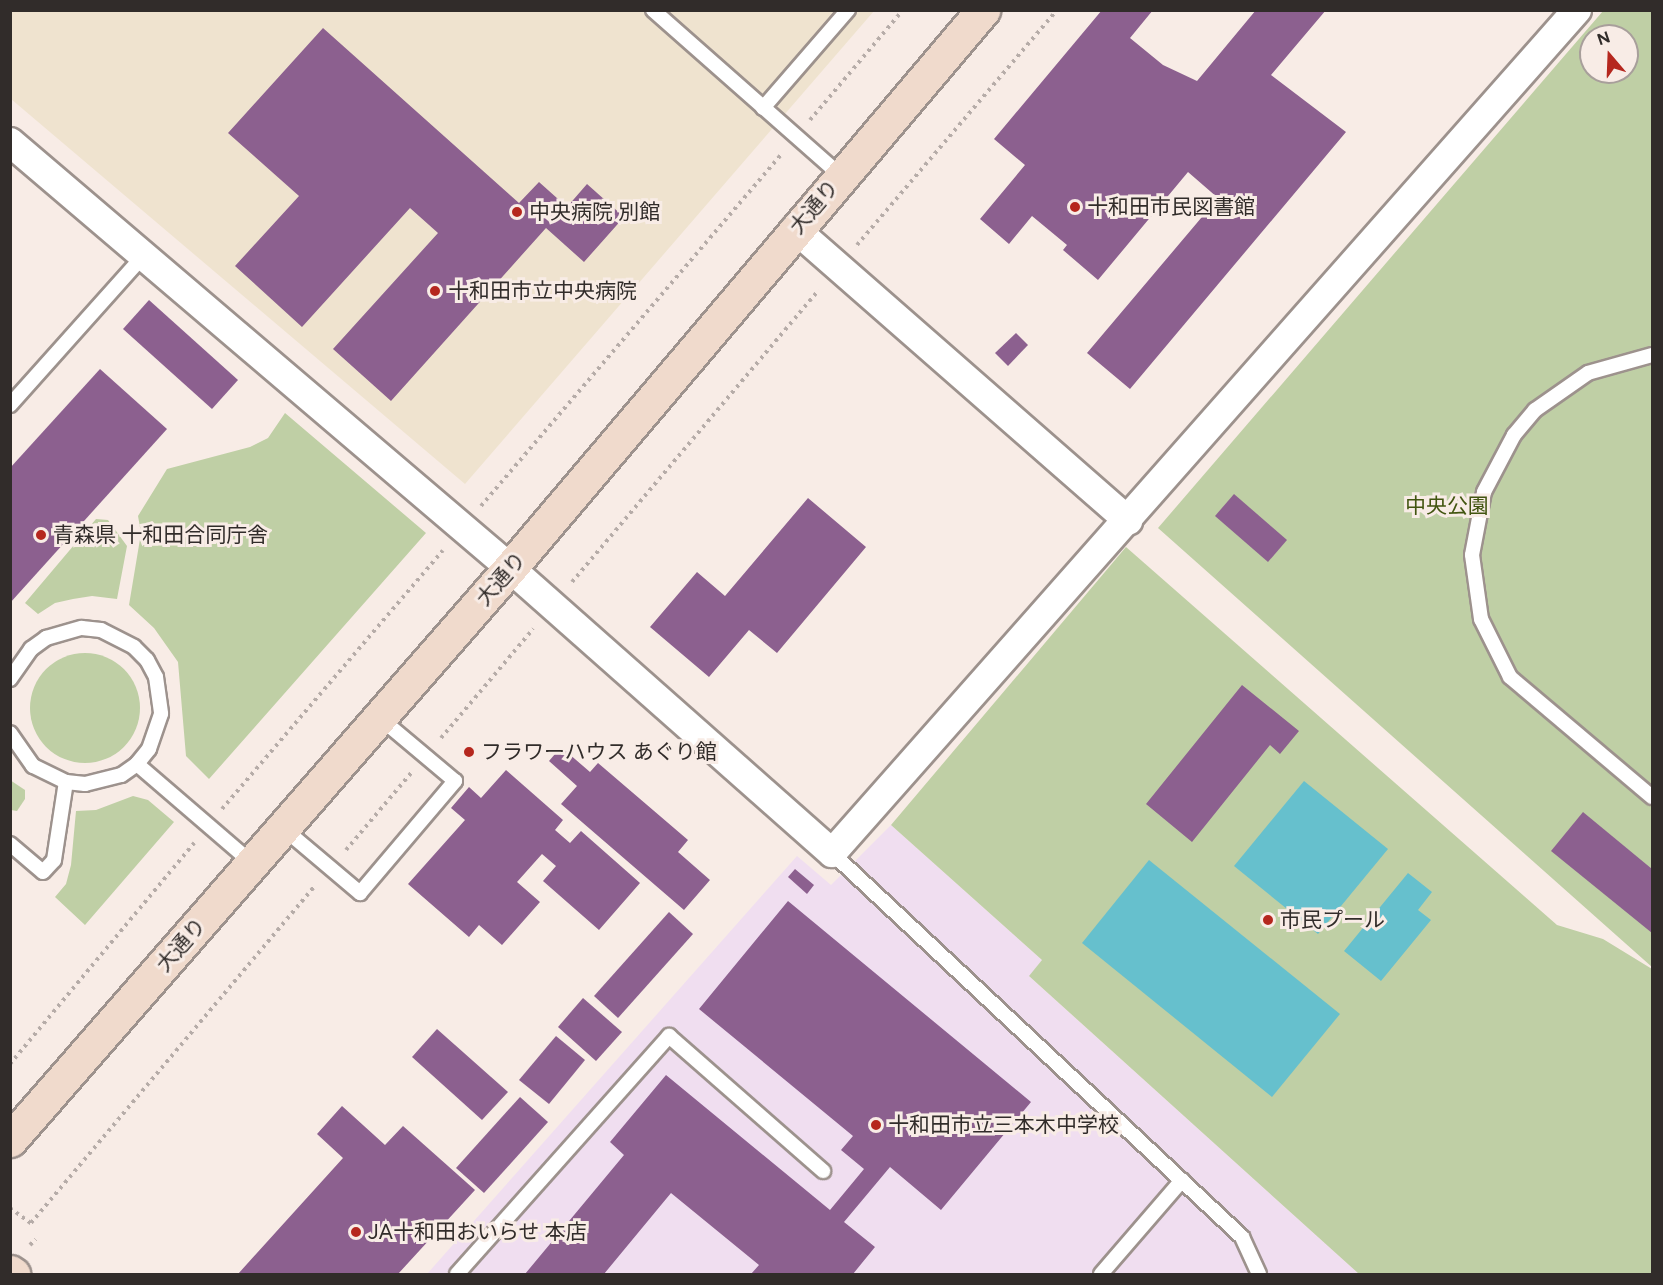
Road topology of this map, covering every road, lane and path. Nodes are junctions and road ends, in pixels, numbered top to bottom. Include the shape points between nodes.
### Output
1 (653, 10) edge
2 (848, 10) edge
3 (903, 10) edge
4 (983, 10) edge
5 (1577, 10) edge
6 (763, 108) junction
7 (796, 136) junction
8 (10, 142) edge
9 (840, 175) junction
10 (795, 229) junction
11 (144, 255) junction
12 (1653, 355) edge
13 (10, 405) edge
14 (1128, 521) junction
15 (462, 527) junction
16 (510, 568) junction
17 (10, 679) edge
18 (380, 717) junction
19 (10, 733) edge
20 (137, 764) junction
21 (66, 782) junction
22 (1653, 797) edge
23 (208, 826) junction
24 (283, 828) junction
25 (10, 844) edge
26 (832, 853) junction
27 (252, 863) junction
28 (10, 1064) edge
29 (10, 1140) edge
30 (823, 1171) dead end
31 (1182, 1180) junction
32 (10, 1208) edge
33 (31, 1223) dead end
34 (457, 1275) edge
35 (1101, 1275) edge
36 (1259, 1275) edge

1 - 6 lane
2 - 6 lane
3 - 7 path
4 - 9 street, 大通り
5 - 14 street
6 - 7 lane
7 - 9 lane
7 - 15 path
8 - 11 street
9 - 10 street, 大通り
10 - 14 street
10 - 16 street, 大通り
11 - 13 lane
11 - 15 street
12 - 22 lane via 1588,373 1535,410 1514,435 1492,472 1475,523 1472,555 1482,619 1510,676
14 - 26 street
15 - 16 street
15 - 23 path
16 - 18 street, 大通り
16 - 26 street
17 - 20 lane via 31,649 63,631 101,630 134,647 156,677 161,696 157,732
18 - 24 street, 大通り
18 - 24 lane via 455,781 360,893
19 - 21 lane via 33,766
20 - 21 lane via 104,781
20 - 23 lane
21 - 25 lane via 54,860 43,872
23 - 27 lane
23 - 28 path
24 - 27 street, 大通り
26 - 31 lane
27 - 29 street, 大通り
30 - 34 lane via 669,1036
31 - 35 lane
31 - 36 lane via 1242,1237
32 - 33 path

